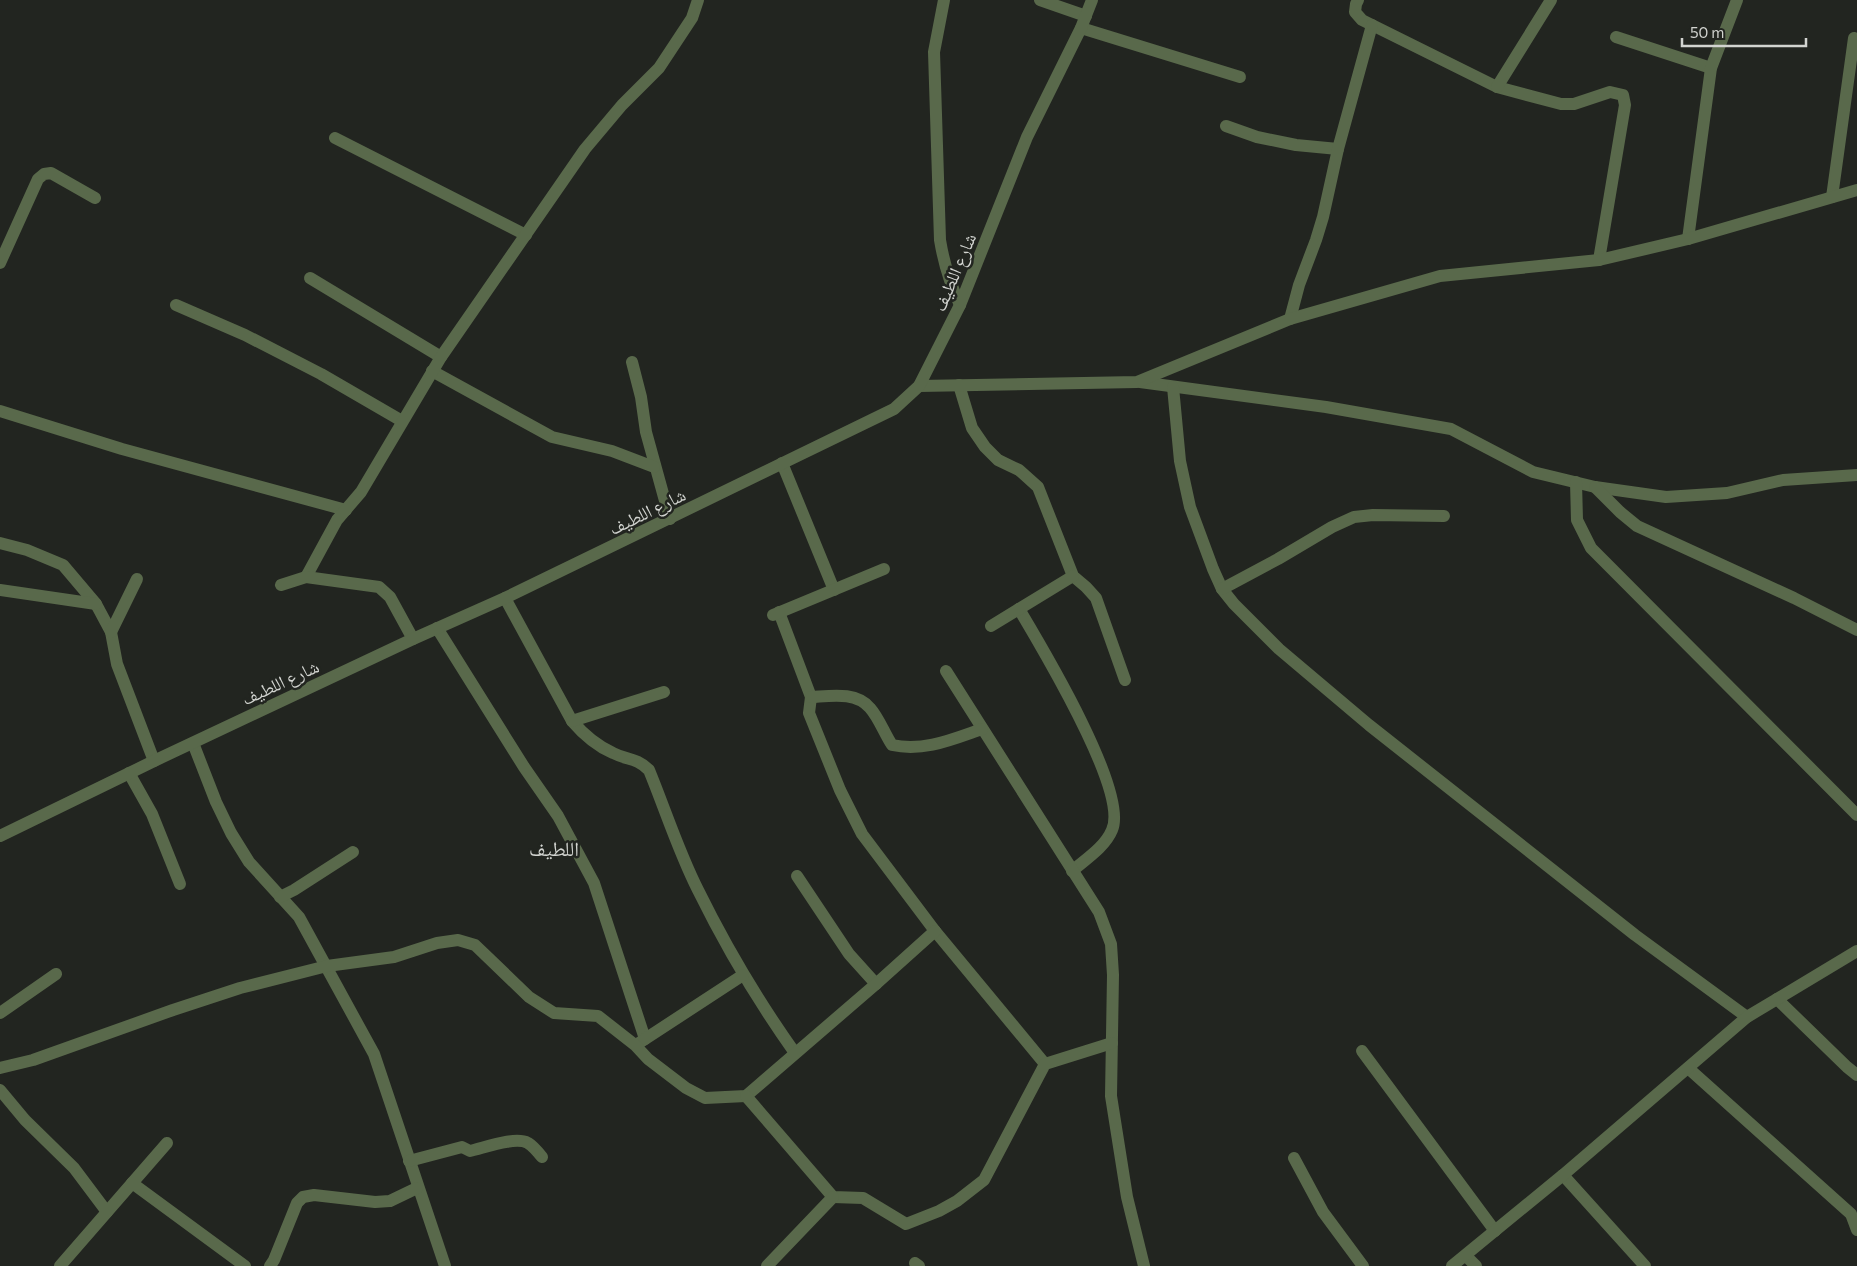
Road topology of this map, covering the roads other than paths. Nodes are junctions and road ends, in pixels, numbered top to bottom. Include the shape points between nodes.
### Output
1 (698, 0) edge
2 (944, 0) edge
3 (1040, 0) edge
4 (1092, 0) edge
5 (1358, 0) edge
6 (1551, 0) edge
7 (1737, 0) edge
8 (1083, 22) junction
9 (1372, 25) junction
10 (1616, 36) dead end
11 (1854, 38) dead end
12 (1711, 68) junction
13 (1240, 77) dead end
14 (1497, 87) junction
15 (1226, 126) dead end
16 (335, 138) dead end
17 (1338, 149) junction
18 (1857, 190) edge
19 (1832, 197) junction
20 (94, 198) dead end
21 (6, 232) edge
22 (526, 234) junction
23 (1688, 239) junction
24 (1599, 260) junction
25 (0, 263) edge
26 (310, 278) dead end
27 (960, 305) junction
28 (176, 306) dead end
29 (1290, 318) junction
30 (441, 357) junction
31 (632, 362) dead end
32 (432, 371) junction
33 (1137, 382) junction
34 (959, 385) junction
35 (920, 386) junction
36 (1174, 387) junction
37 (0, 411) edge
38 (402, 421) junction
39 (782, 463) junction
40 (654, 467) junction
41 (1857, 475) edge
42 (1576, 482) junction
43 (1595, 487) junction
44 (346, 510) junction
45 (1444, 516) dead end
46 (670, 519) junction
47 (0, 543) edge
48 (884, 569) dead end
49 (1073, 576) junction
50 (306, 577) junction
51 (136, 579) dead end
52 (281, 585) dead end
53 (1222, 589) junction
54 (0, 590) edge
55 (834, 590) junction
56 (505, 598) junction
57 (96, 604) junction
58 (1019, 609) junction
59 (991, 626) dead end
60 (438, 628) junction
61 (1857, 630) edge
62 (112, 632) junction
63 (413, 639) junction
64 (946, 671) dead end
65 (1125, 680) dead end
66 (664, 692) dead end
67 (811, 697) junction
68 (572, 722) junction
69 (982, 729) junction
70 (193, 743) junction
71 (154, 761) junction
72 (130, 773) junction
73 (1857, 815) edge
74 (0, 836) edge
75 (353, 852) dead end
76 (1072, 871) junction
77 (797, 876) dead end
78 (180, 884) dead end
79 (280, 896) junction
80 (935, 931) junction
81 (1857, 951) edge
82 (326, 966) junction
83 (56, 974) dead end
84 (743, 975) junction
85 (876, 984) junction
86 (1777, 999) junction
87 (0, 1013) edge
88 (1747, 1017) junction
89 (640, 1042) junction
90 (1112, 1043) junction
91 (1362, 1051) dead end
92 (795, 1053) junction
93 (1045, 1064) junction
94 (0, 1068) edge
95 (1688, 1068) junction
96 (1857, 1075) edge
97 (0, 1090) edge
98 (746, 1096) junction
99 (167, 1143) dead end
100 (542, 1157) dead end
101 (1294, 1158) dead end
102 (409, 1161) junction
103 (1564, 1175) junction
104 (132, 1183) junction
105 (417, 1188) junction
106 (833, 1196) junction
107 (106, 1212) junction
108 (1857, 1230) edge
109 (1495, 1231) junction
110 (1466, 1256) junction
111 (60, 1266) edge
112 (245, 1266) edge
113 (270, 1266) edge
114 (445, 1266) edge
115 (767, 1266) edge
116 (1144, 1266) edge
117 (1363, 1266) edge
118 (1452, 1266) edge
119 (1476, 1266) edge
120 (1645, 1266) edge

1 - 22 street via 692,18 659,68 585,149
2 - 27 street via 934,52 940,240 950,284
3 - 8 street
4 - 8 street, شارع اللطيف
5 - 9 street via 1355,12
6 - 14 street
7 - 12 street
8 - 13 street
8 - 27 street, شارع اللطيف via 1027,137
9 - 14 street
9 - 17 street
10 - 12 street
11 - 19 street
12 - 23 street
14 - 24 street via 1561,104 1574,104 1610,92 1622,95 1625,105
15 - 17 street via 1257,137
16 - 22 street
17 - 29 street via 1316,240
18 - 19 street
19 - 23 street
20 - 21 street via 51,173 44,174
21 - 25 street
22 - 30 street
23 - 24 street
24 - 29 street via 1440,276
26 - 30 street
27 - 35 street, شارع اللطيف
28 - 38 street via 246,335
29 - 33 street
30 - 32 street
31 - 40 street
32 - 38 street
32 - 40 street via 552,437 612,451
33 - 34 street
33 - 36 street
34 - 35 street
34 - 49 street via 972,428 985,447 998,460 1019,470 1038,487
35 - 39 street, شارع اللطيف via 894,409
36 - 42 street via 1326,407 1451,429 1533,472
36 - 53 street via 1180,461 1190,507
37 - 44 street via 122,449
38 - 44 street via 361,492
39 - 46 street, شارع اللطيف
39 - 55 street
40 - 46 street
41 - 43 street via 1783,480 1727,493 1666,497
42 - 43 street
42 - 73 street via 1577,520 1591,548
43 - 61 street via 1636,526
44 - 50 street via 337,520
45 - 53 street via 1354,517
46 - 56 street, شارع اللطيف
47 - 57 street via 63,565
48 - 55 street
49 - 58 street
49 - 65 street via 1096,598
50 - 52 street
50 - 63 street via 379,587 390,598
51 - 62 street
53 - 88 street via 1279,650 1369,726 1635,935
54 - 57 street
55 - 67 street via 776,614
56 - 60 street, شارع اللطيف
56 - 68 street
57 - 62 street
58 - 59 street
58 - 76 street via 1078,714 1104,772 1114,812 1113,829 1106,842
60 - 63 street, شارع اللطيف
60 - 89 street via 558,816 594,883
62 - 71 street via 117,664
63 - 70 street, شارع اللطيف
64 - 69 street
66 - 68 street
67 - 69 street via 854,697 870,707 892,745 940,744
67 - 80 street via 809,713 862,834
68 - 84 street via 585,736 614,754 640,761 649,770 697,888
69 - 76 street
70 - 71 street, شارع اللطيف
70 - 79 street via 231,833 249,862
71 - 72 street, شارع اللطيف
72 - 74 street, شارع اللطيف
72 - 78 street via 152,814
75 - 79 street
76 - 90 street via 1099,912 1111,944
77 - 85 street via 850,954
79 - 82 street via 299,917
80 - 85 street
80 - 93 street
81 - 86 street
82 - 89 street via 394,957 458,940 475,945 529,996 554,1013 598,1016
82 - 94 street via 240,988 33,1060
82 - 102 street via 374,1054
83 - 87 street
84 - 89 street
84 - 92 street
85 - 92 street
86 - 88 street
86 - 96 street
88 - 95 street
89 - 98 street via 648,1059 705,1098
90 - 93 street
90 - 116 street via 1111,1096 1127,1197
91 - 109 street
92 - 98 street
93 - 106 street via 984,1180 957,1201 906,1224 863,1198
95 - 103 street
95 - 108 street via 1851,1214
97 - 107 street via 74,1168
98 - 106 street
99 - 104 street
100 - 102 street via 530,1144 510,1141 470,1151 462,1147
101 - 117 street via 1322,1212
102 - 105 street
103 - 109 street
103 - 120 street
104 - 107 street
104 - 112 street
105 - 113 street via 390,1201 314,1195 303,1197 297,1203
105 - 114 street
106 - 115 street
107 - 111 street
109 - 110 street
110 - 118 street
110 - 119 street

